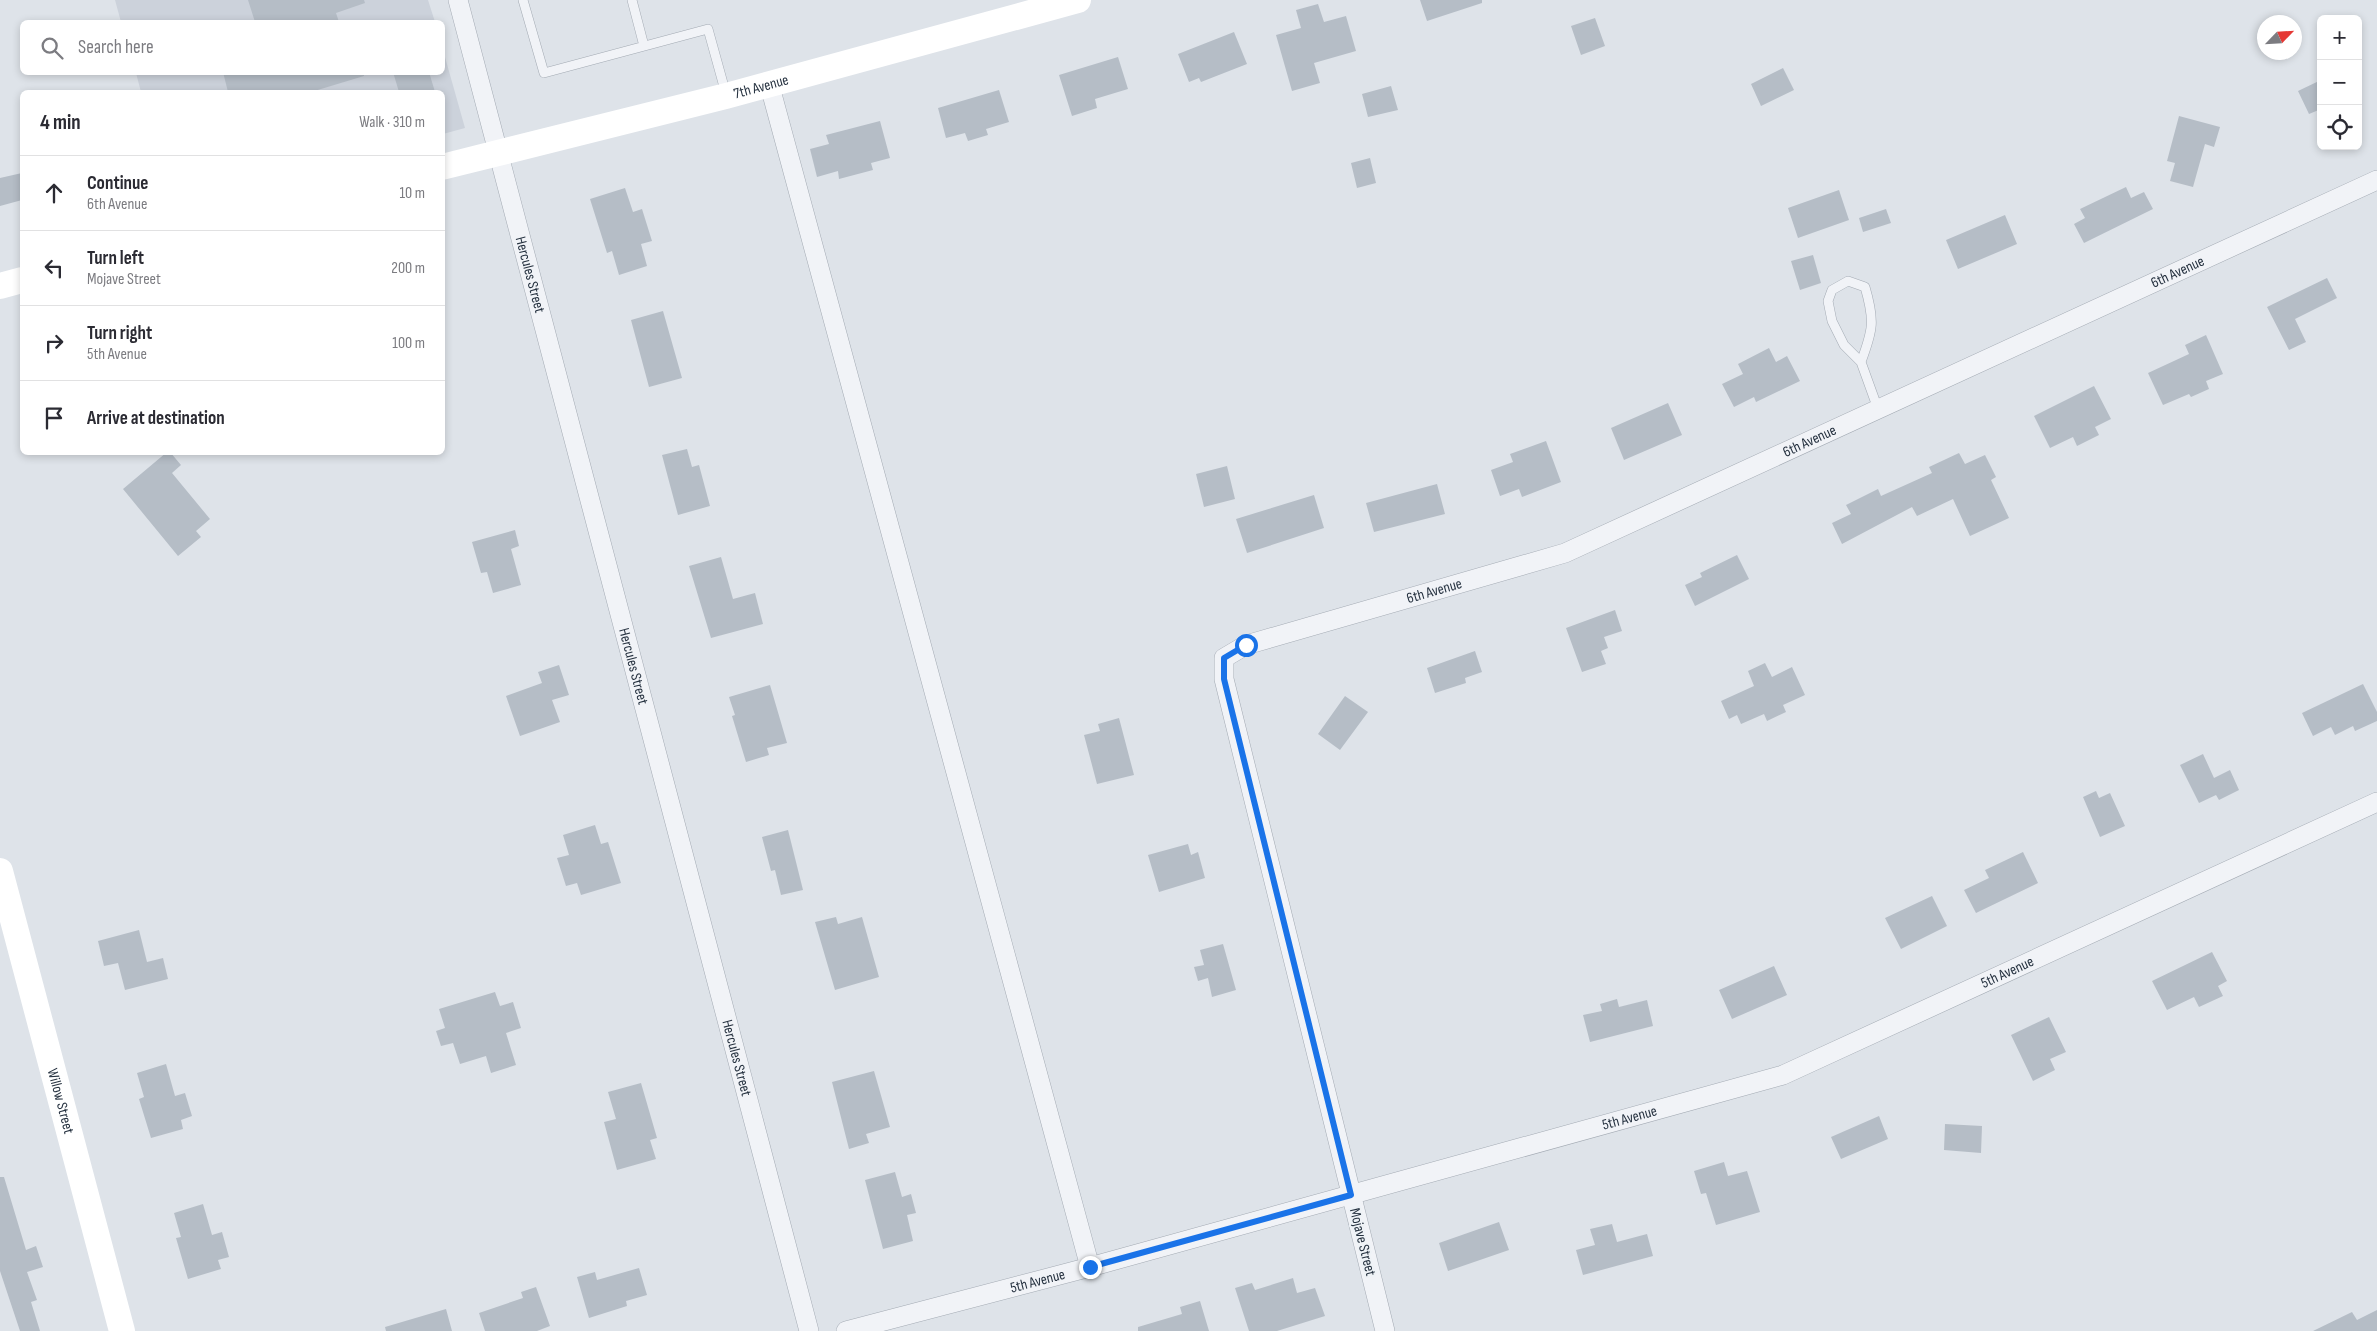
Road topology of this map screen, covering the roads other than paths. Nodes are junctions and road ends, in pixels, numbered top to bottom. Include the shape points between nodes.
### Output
1 (458, 0) edge
2 (523, 0) edge
3 (632, 0) edge
4 (1078, 0) edge
5 (644, 46) junction
6 (769, 83) junction
7 (726, 96) junction
8 (498, 152) junction
9 (445, 166) edge
10 (2377, 180) edge
11 (20, 281) edge
12 (0, 286) edge
13 (1861, 362) junction
14 (1878, 408) junction
15 (1224, 658) joint
16 (2377, 802) edge
17 (0, 871) edge
18 (1351, 1195) junction
19 (1090, 1267) junction
20 (122, 1331) edge
21 (809, 1331) edge
22 (846, 1331) edge
23 (1385, 1331) edge

1 - 8 street, Hercules Street
2 - 5 lane via 544,73
3 - 5 lane
4 - 6 street, 7th Avenue
5 - 7 lane via 708,29
6 - 7 street, 7th Avenue
6 - 19 street
7 - 8 street, 7th Avenue
8 - 9 street, 7th Avenue
8 - 21 street, Hercules Street
10 - 14 street, 6th Avenue
11 - 12 street
13 - 13 lane via 1871,335 1873,313 1865,287 1848,281 1832,290 1828,301 1832,321 1844,345
13 - 14 lane
14 - 15 street, 6th Avenue via 1565,552 1246,645
15 - 18 street, Mojave Street via 1224,679
16 - 18 street, 5th Avenue via 1784,1075
17 - 20 street, Willow Street
18 - 19 street, 5th Avenue
18 - 23 street, Mojave Street
19 - 22 street, 5th Avenue

